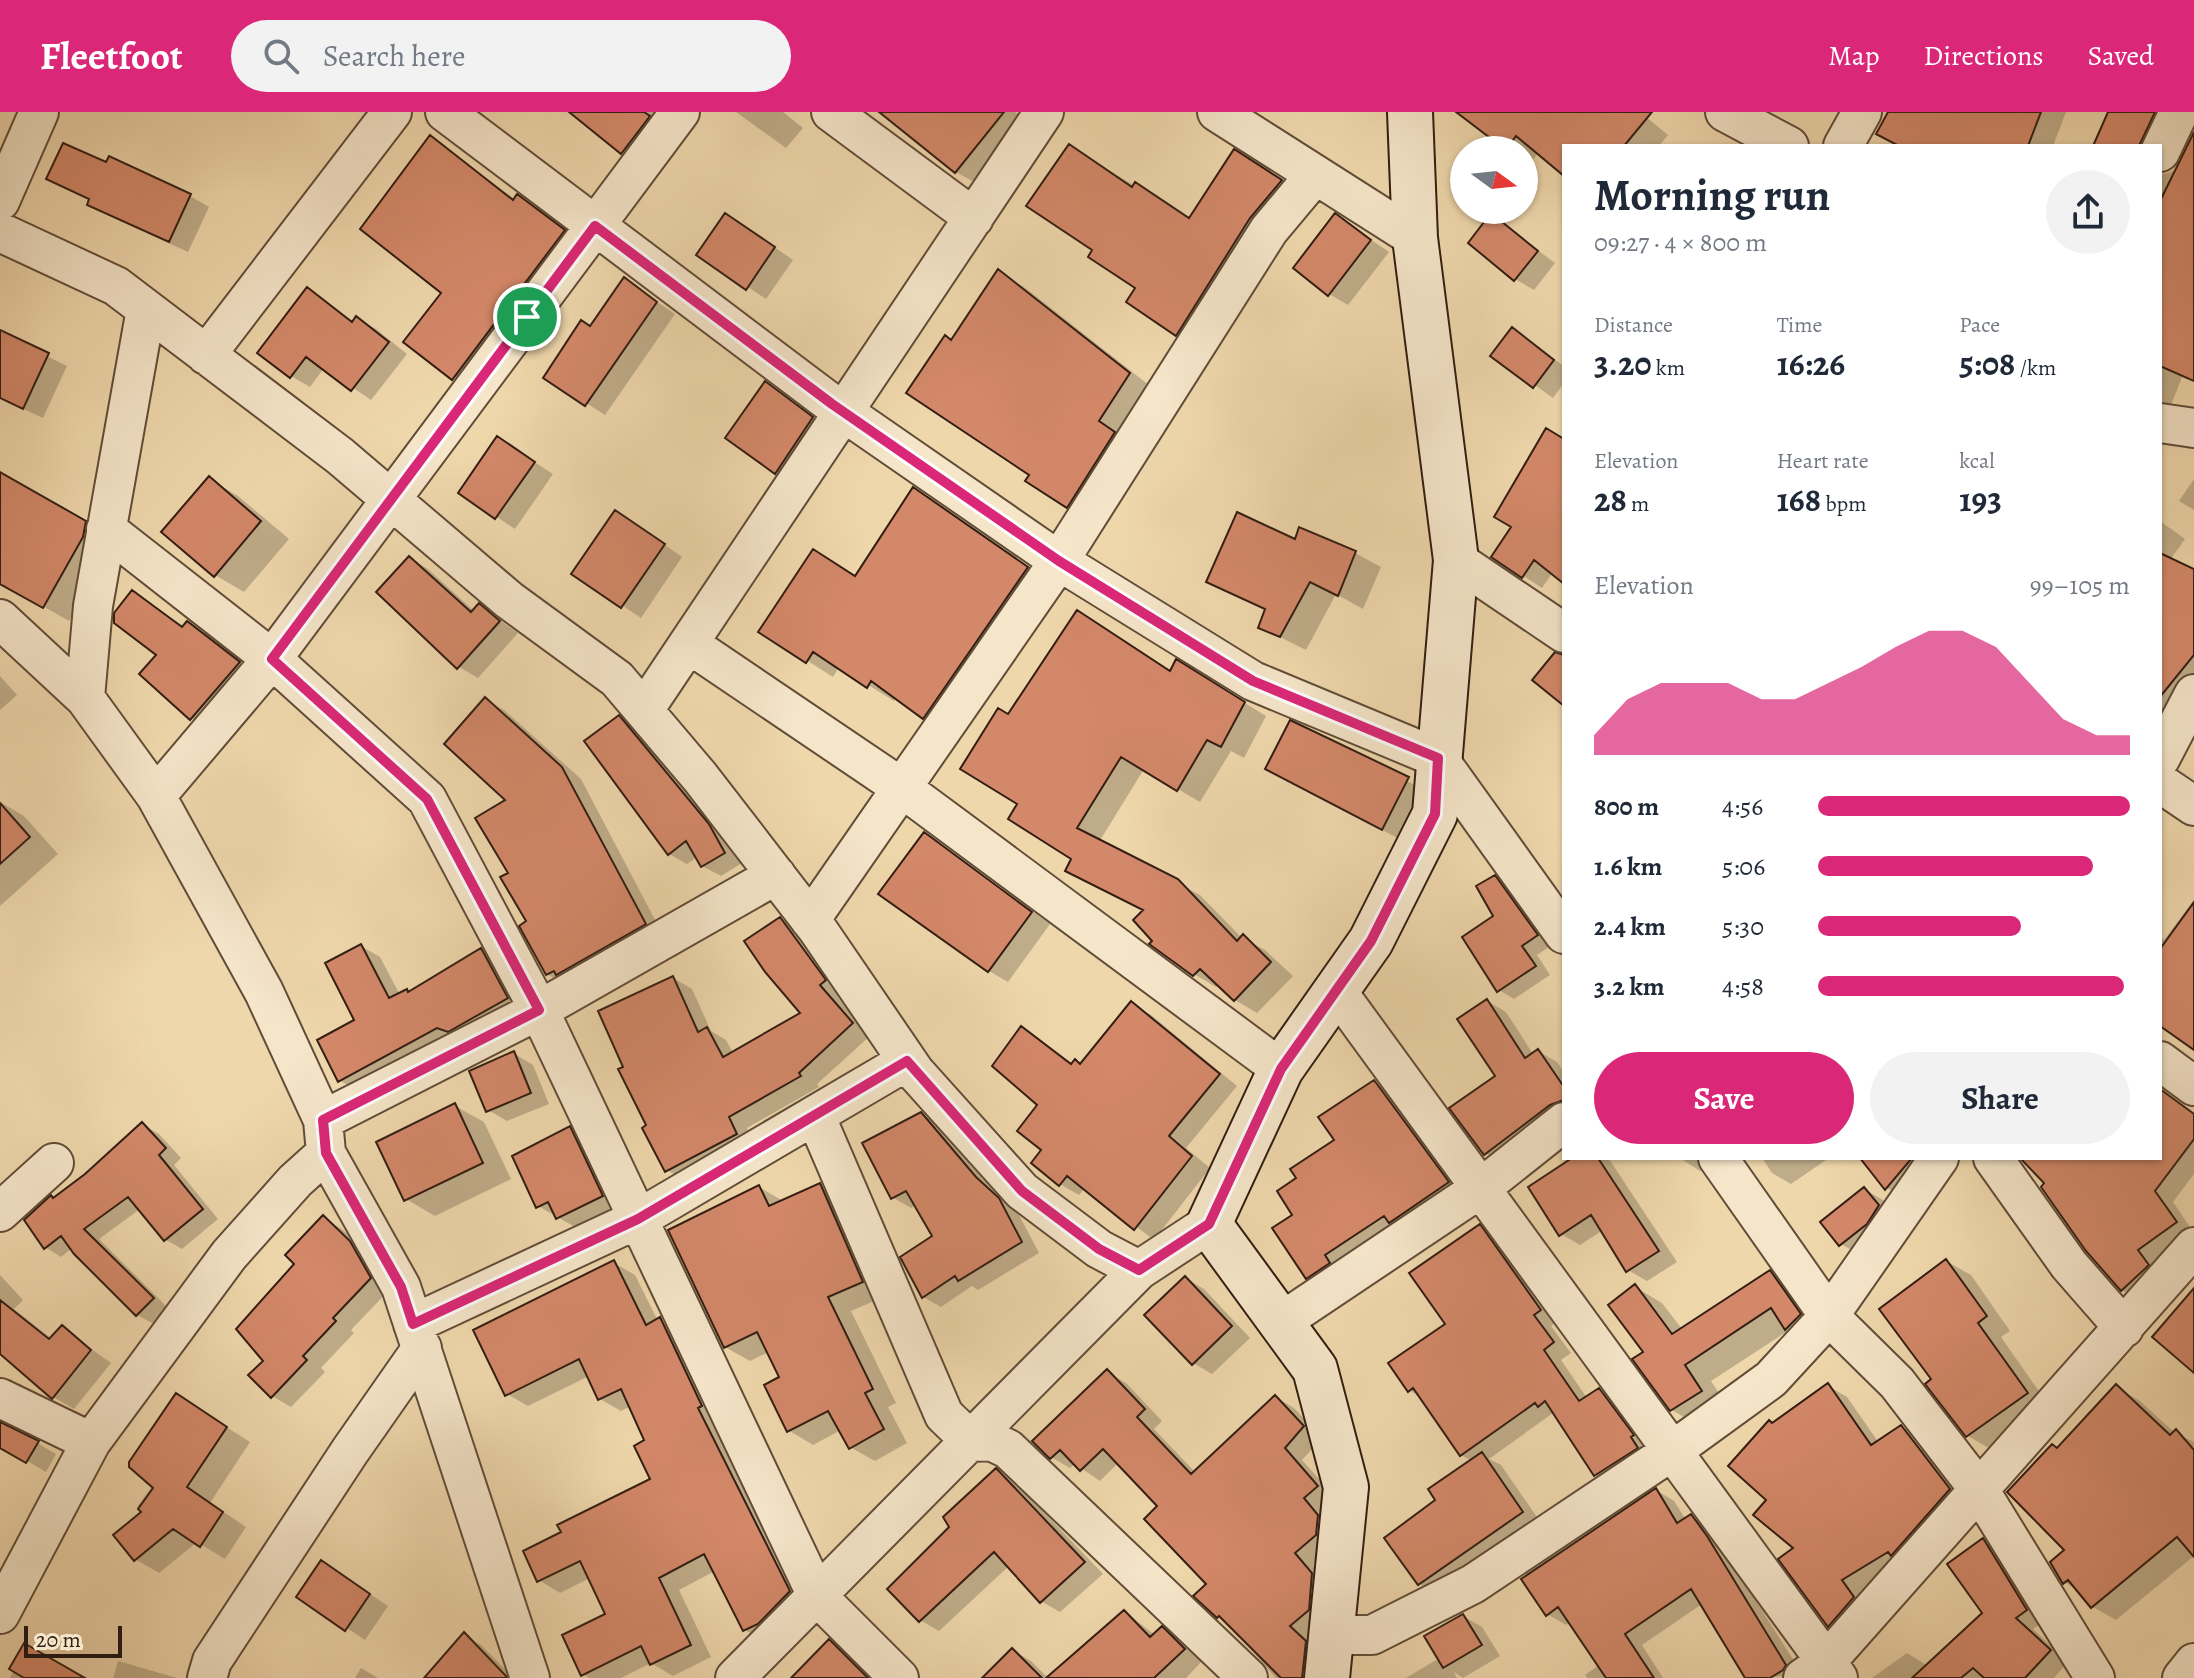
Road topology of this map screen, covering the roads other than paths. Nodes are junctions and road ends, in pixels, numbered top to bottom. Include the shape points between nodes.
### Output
1 (39, 112) edge
2 (392, 112) edge
3 (445, 112) edge
4 (680, 112) edge
5 (831, 112) edge
6 (1044, 112) edge
7 (1217, 112) edge
8 (1410, 112) edge
9 (1725, 112) edge
10 (1862, 112) edge
11 (2179, 112) edge
12 (1785, 144) edge
13 (1844, 144) edge
14 (2162, 148) edge
15 (1315, 175) junction
16 (0, 201) edge
17 (974, 218) junction
18 (595, 226) junction
19 (0, 232) edge
20 (1415, 238) junction
21 (146, 309) junction
22 (206, 355) junction
23 (845, 413) junction
24 (2162, 423) edge
25 (2194, 428) edge
26 (391, 500) junction
27 (106, 529) junction
28 (1456, 560) junction
29 (1059, 561) junction
30 (0, 619) edge
31 (1562, 632) edge
32 (689, 644) junction
33 (272, 659) junction
34 (2194, 694) edge
35 (85, 698) junction
36 (644, 710) junction
37 (2162, 755) edge
38 (1438, 758) junction
39 (2162, 784) edge
40 (902, 788) junction
41 (156, 796) junction
42 (2194, 806) edge
43 (776, 875) junction
44 (810, 920) junction
45 (1562, 931) edge
46 (1336, 990) junction
47 (539, 1010) junction
48 (907, 1061) junction
49 (2162, 1062) edge
50 (1281, 1069) junction
51 (2194, 1086) edge
52 (815, 1115) junction
53 (1562, 1124) edge
54 (325, 1137) junction
55 (1719, 1160) edge
56 (1938, 1160) edge
57 (1994, 1160) edge
58 (54, 1163) dead end
59 (1481, 1188) junction
60 (0, 1212) edge
61 (638, 1219) junction
62 (1209, 1224) junction
63 (2194, 1247) edge
64 (1139, 1270) junction
65 (1829, 1316) junction
66 (1281, 1322) junction
67 (2124, 1328) junction
68 (418, 1336) junction
69 (0, 1398) edge
70 (91, 1442) junction
71 (972, 1442) junction
72 (1672, 1451) junction
73 (1980, 1491) junction
74 (817, 1596) junction
75 (0, 1614) edge
76 (1333, 1635) junction
77 (2194, 1663) edge
78 (1823, 1673) edge
79 (207, 1678) edge
80 (530, 1678) edge
81 (735, 1678) edge
82 (899, 1678) edge
83 (1248, 1678) edge
84 (1327, 1678) edge
85 (2095, 1678) edge
86 (2182, 1678) edge

1 - 16 street
2 - 22 street
3 - 18 street
4 - 18 street
5 - 17 street
6 - 17 street
7 - 15 street
8 - 20 street
9 - 12 street
10 - 13 street
11 - 14 street
15 - 20 street
15 - 29 street via 1269,230
17 - 23 street
18 - 23 street
18 - 26 street
19 - 21 street via 116,286
20 - 28 street
21 - 22 street
21 - 27 street
22 - 26 street
23 - 29 street
23 - 32 street
24 - 25 street
26 - 33 street
26 - 36 street via 509,600 617,679
27 - 33 street
27 - 35 street
28 - 31 street
28 - 38 street
29 - 38 street via 1253,681
29 - 40 street
30 - 35 street
32 - 36 street
32 - 40 street
33 - 41 street
33 - 47 street via 427,799
34 - 37 street
35 - 41 street
36 - 43 street
38 - 45 street
38 - 46 street via 1435,814 1371,941
39 - 42 street
40 - 44 street
40 - 50 street
41 - 54 street via 264,992
43 - 44 street
43 - 47 street
44 - 48 street
46 - 50 street
46 - 59 street
47 - 54 street
47 - 61 street
48 - 52 street
48 - 64 street via 1022,1191 1099,1249
49 - 51 street
50 - 62 street
52 - 61 street
52 - 71 street via 944,1415
53 - 59 street
54 - 68 street via 401,1287
54 - 70 street via 295,1181 229,1255
55 - 65 street
56 - 65 street
57 - 67 street via 2069,1265
58 - 60 street
59 - 66 street
59 - 72 street
61 - 68 street
61 - 74 street
62 - 64 street
62 - 66 street
63 - 67 street
64 - 71 street
65 - 72 street via 1771,1379
65 - 73 street via 1897,1383
66 - 76 street via 1315,1369 1346,1487
67 - 73 street
68 - 79 street via 350,1451 212,1661
68 - 80 street
69 - 70 street
70 - 75 street
71 - 74 street
71 - 83 street via 991,1441 1008,1449
72 - 76 street via 1424,1611 1372,1635
72 - 78 street
73 - 78 street
73 - 85 street
74 - 81 street
74 - 82 street
76 - 84 street
77 - 86 street

